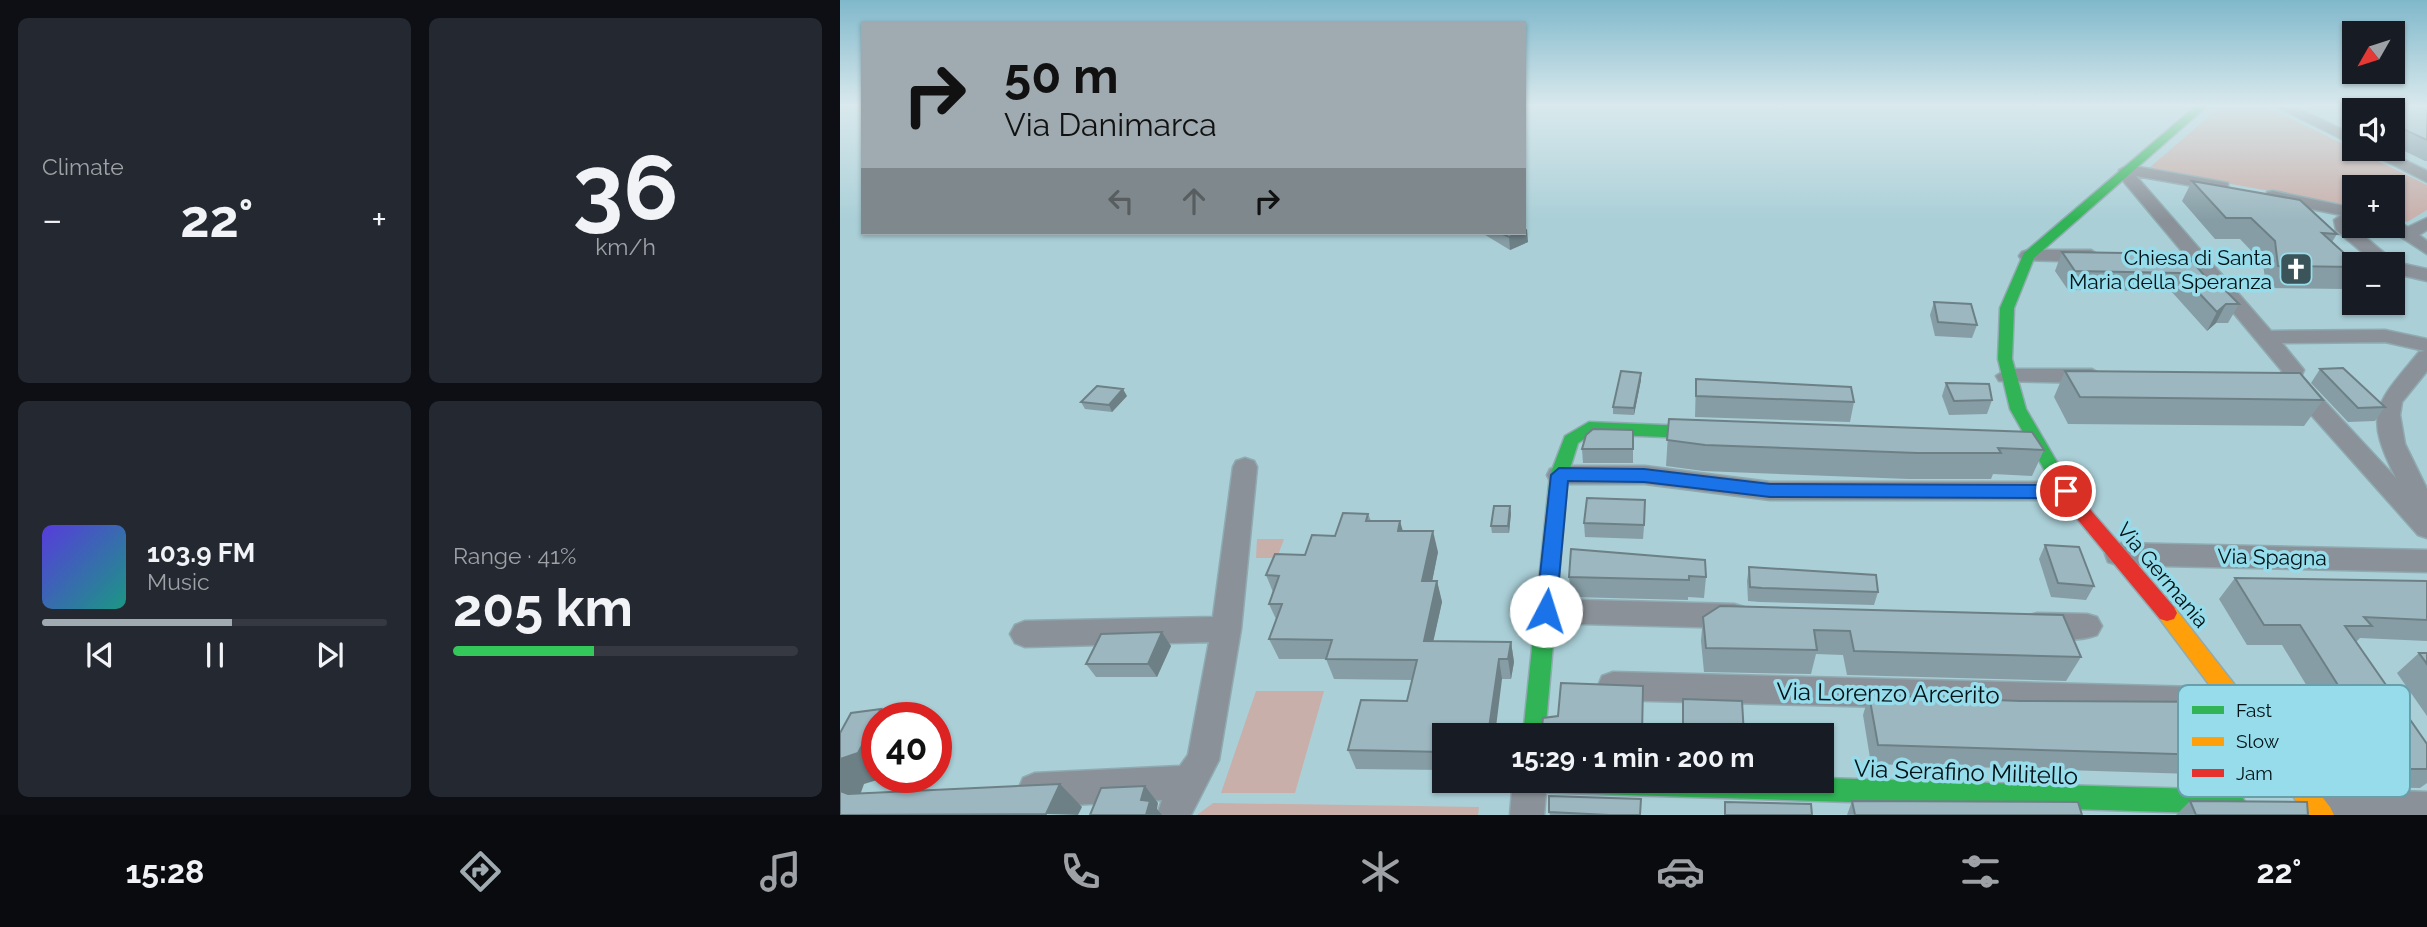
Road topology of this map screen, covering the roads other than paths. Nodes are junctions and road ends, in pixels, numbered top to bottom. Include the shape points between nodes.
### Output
1 (2160, 144) edge
2 (2394, 161) edge
3 (2128, 173) junction
4 (2427, 177) edge
5 (2342, 215) edge
6 (2427, 223) edge
7 (2405, 232) edge
8 (2408, 234) junction
9 (2354, 238) edge
10 (2427, 249) edge
11 (2372, 252) edge
12 (2028, 256) junction
13 (2114, 256) edge
14 (2169, 257) edge
15 (2196, 257) junction
16 (2405, 270) edge
17 (2427, 275) edge
18 (2266, 337) junction
19 (2427, 345) edge
20 (2427, 357) edge
21 (2007, 376) junction
22 (2115, 377) edge
23 (2263, 377) edge
24 (2290, 377) junction
25 (1733, 434) edge
26 (1245, 467) dead end
27 (1559, 475) junction
28 (2066, 491) junction
29 (2427, 512) edge
30 (2427, 528) edge
31 (2118, 554) junction
32 (2427, 561) edge
33 (1546, 611) junction
34 (1768, 617) edge
35 (2004, 624) edge
36 (2087, 626) dead end
37 (1226, 629) junction
38 (1025, 634) dead end
39 (1563, 684) junction
40 (2223, 685) edge
41 (2178, 700) edge
42 (1541, 723) edge
43 (1189, 782) junction
44 (1834, 790) edge
45 (1000, 791) edge
46 (1529, 793) edge
47 (2247, 803) edge
48 (2309, 808) edge
49 (2427, 809) edge
50 (1174, 815) edge
51 (1527, 815) edge

1 - 3 street, Via Germania
2 - 4 street
3 - 5 street
3 - 12 street, Via Germania
3 - 15 street
6 - 8 street
7 - 8 street
8 - 10 street
9 - 11 street
12 - 13 street
12 - 21 street, Via Germania via 2005,316
14 - 15 street
15 - 18 street
16 - 17 street
18 - 19 street via 2385,336
18 - 24 street via 2293,370
20 - 29 street via 2388,410 2399,454
21 - 22 street
21 - 28 street, Via Germania via 2028,443
23 - 24 street
24 - 30 street
25 - 27 street via 1589,428 1569,439
26 - 37 street
27 - 28 street via 1644,475 1770,491
27 - 33 street
28 - 31 street, Via Germania
31 - 32 street, Via Spagna
31 - 40 street, Via Germania
33 - 34 street
33 - 39 street
35 - 36 street
37 - 38 street
37 - 43 street via 1203,760
39 - 41 street, Via Lorenzo Arcerito
39 - 42 street
43 - 45 street
43 - 50 street
44 - 47 street, Via Serafino Militello
46 - 51 street
48 - 49 street

